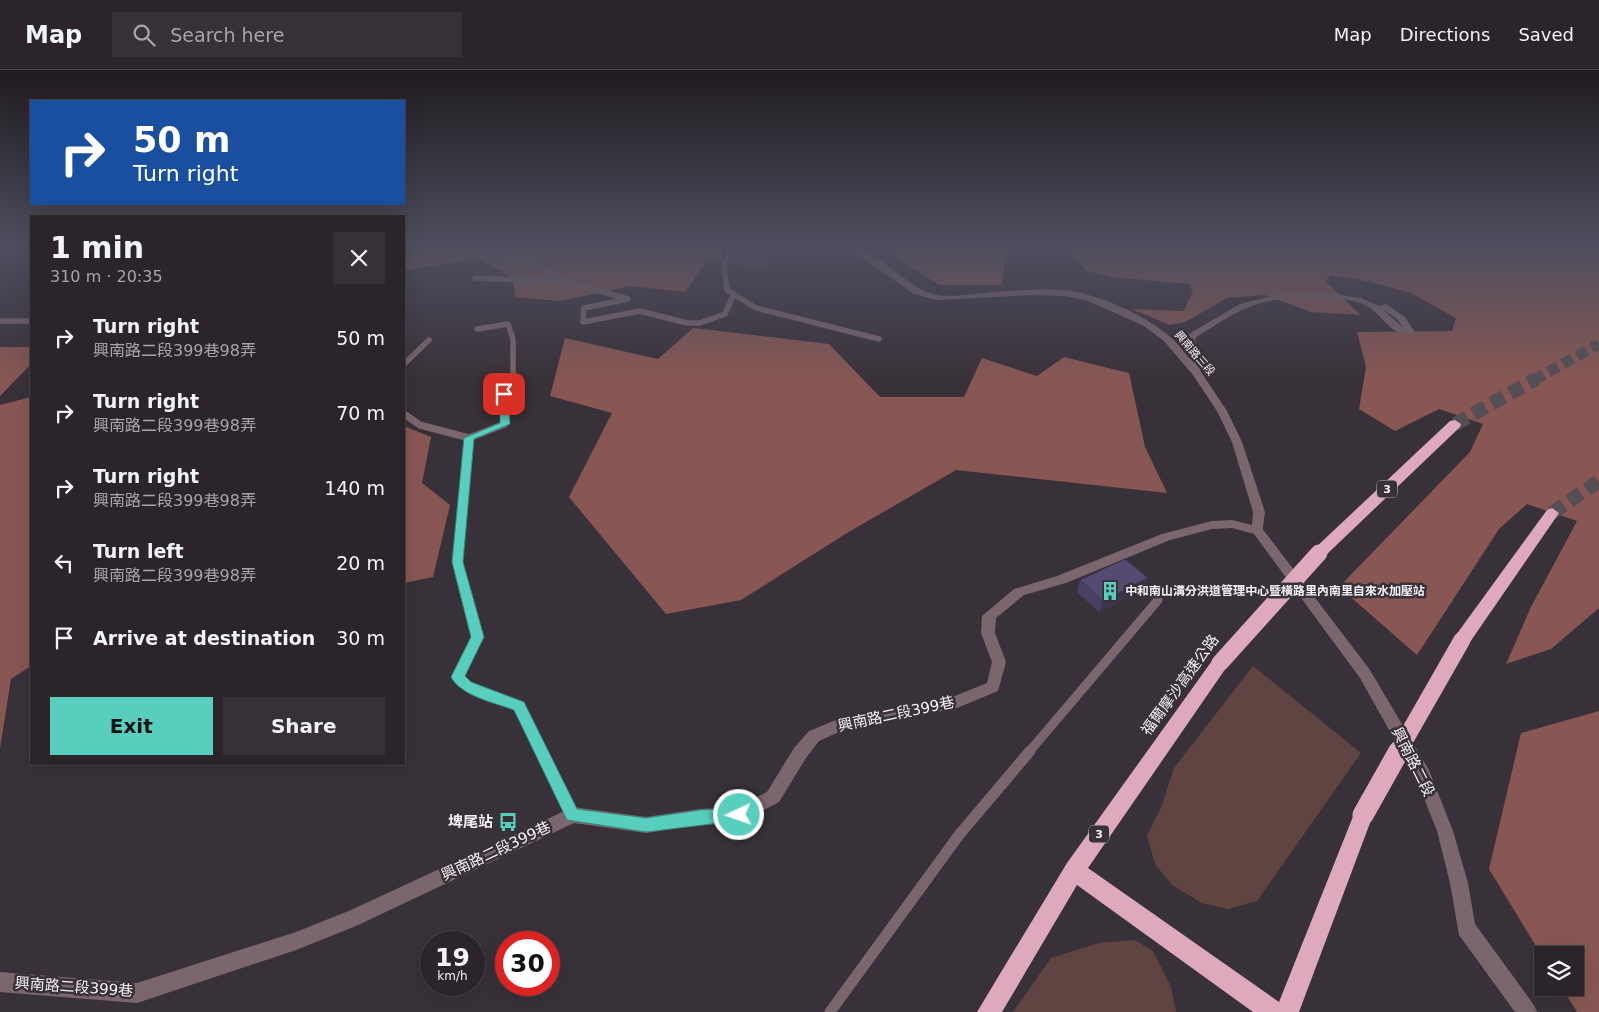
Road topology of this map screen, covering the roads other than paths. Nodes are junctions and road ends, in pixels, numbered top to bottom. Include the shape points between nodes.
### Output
1 (602, 292) edge
2 (731, 292) edge
3 (917, 292) edge
4 (734, 294) junction
5 (1383, 306) dead end
6 (0, 321) edge
7 (30, 321) edge
8 (477, 330) dead end
9 (879, 339) dead end
10 (429, 340) dead end
11 (405, 363) edge
12 (1197, 373) junction
13 (405, 415) edge
14 (1455, 424) tunnel mouth
15 (469, 438) junction
16 (1552, 513) tunnel mouth
17 (1258, 531) junction
18 (1158, 600) dead end
19 (573, 815) junction
20 (1074, 870) junction
21 (0, 982) edge
22 (830, 1012) edge
23 (989, 1012) edge
24 (1273, 1012) edge
25 (1287, 1012) edge
26 (1527, 1012) edge

1 - 4 lane via 628,299 584,308 583,322 642,311 686,325 705,322 725,314
2 - 4 lane
3 - 12 street, 興南路三段 via 939,298 1031,292 1091,298 1147,324 1167,339
4 - 9 lane via 756,308
5 - 12 street via 1394,311 1409,326 1409,331 1400,330 1373,306 1351,299 1297,296 1249,304 1190,338
6 - 7 lane
8 - 15 lane via 508,324 513,340 512,388 504,394 505,424
10 - 11 lane
12 - 17 street, 興南路三段 via 1238,442 1259,512
13 - 15 lane via 420,424
14 - 20 highway, 福爾摩沙高速公路 / 3, bridge via 1319,553 1220,663
15 - 19 lane via 457,562 478,637 458,677 467,686 519,706
16 - 25 highway, bridge via 1462,640 1363,815
17 - 19 street, 興南路二段399巷 via 1232,524 1212,525 1166,537 1061,580 1019,592 989,616 988,633 999,662 993,687 957,702 841,724 814,736 800,752 773,797 739,815 646,825
17 - 26 street, 興南路二段 via 1364,674 1422,775 1444,831 1459,883 1466,928
18 - 22 lane via 959,836
19 - 21 street, 興南路二段399巷 via 356,917 296,941 137,993
20 - 23 highway, 福爾摩沙高速公路 / 3
20 - 24 highway

